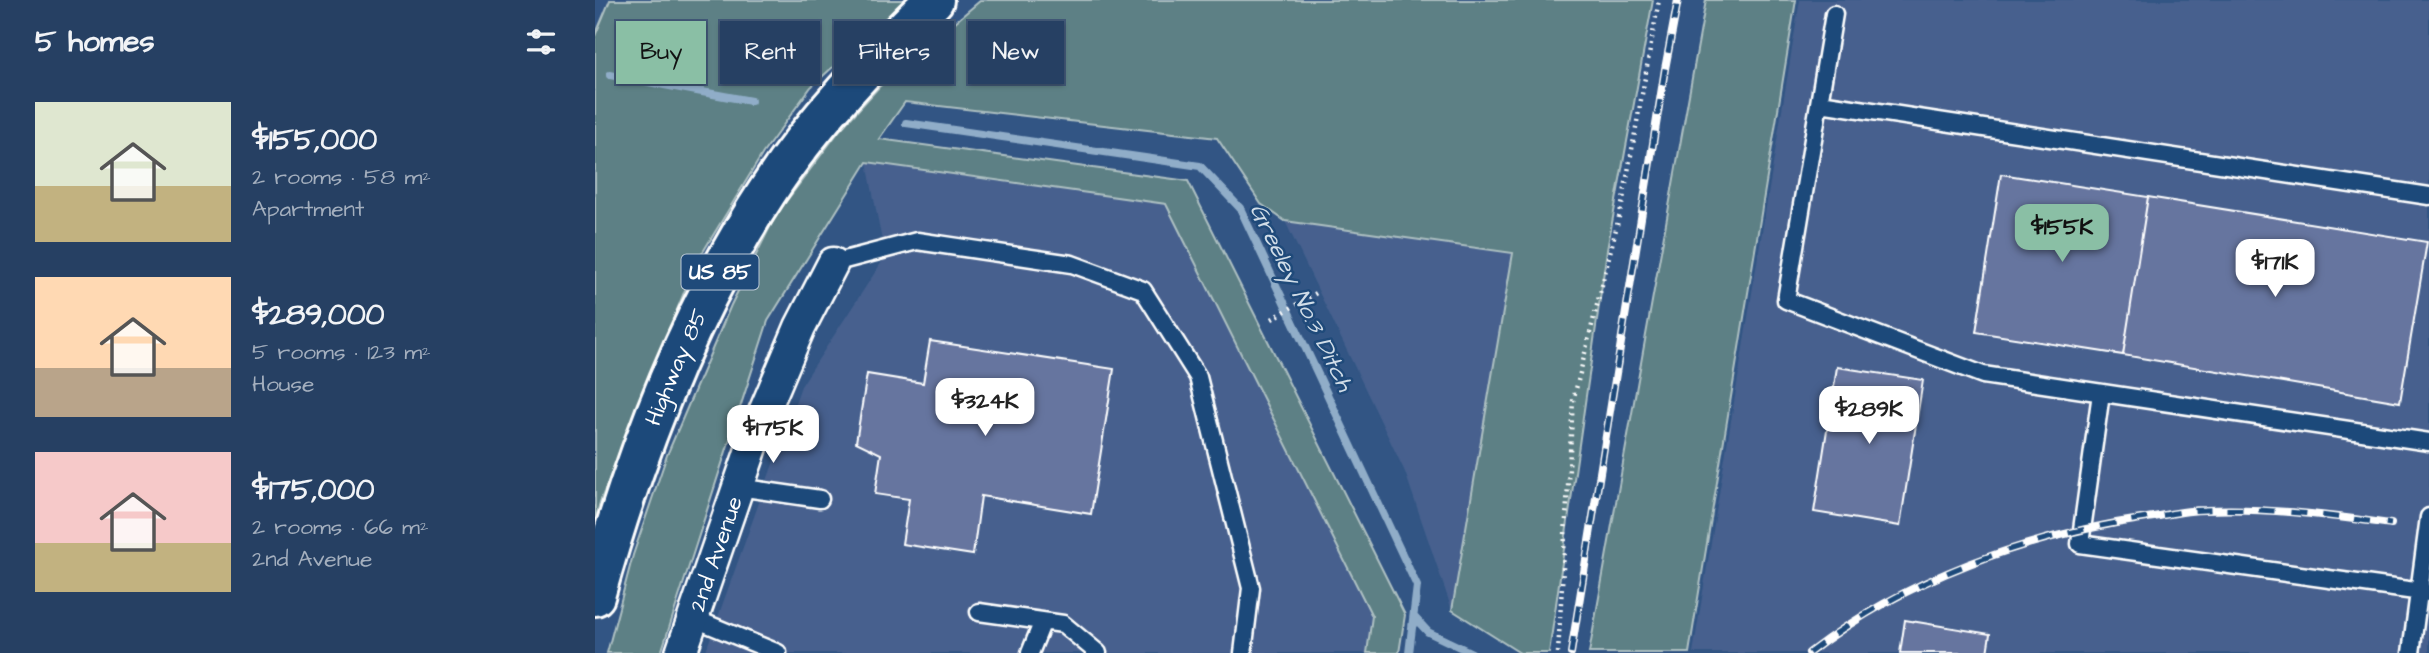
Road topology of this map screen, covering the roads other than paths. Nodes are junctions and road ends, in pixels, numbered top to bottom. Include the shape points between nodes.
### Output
1 (934, 0) edge
2 (1834, 14) dead end
3 (1820, 103) junction
4 (2429, 197) edge
5 (833, 263) joint
6 (2101, 393) junction
7 (2429, 442) edge
8 (738, 487) junction
9 (820, 499) dead end
10 (2429, 517) edge
11 (2424, 592) edge
12 (595, 597) edge
13 (979, 611) dead end
14 (693, 618) junction
15 (1043, 621) junction
16 (681, 653) edge
17 (778, 653) edge
18 (1030, 653) edge
19 (1098, 653) edge
20 (1243, 653) edge
21 (2411, 653) edge

1 - 12 highway, Highway 85 / US 85 via 834,105 767,192 729,255 697,314 635,469
2 - 3 lane
3 - 4 lane
3 - 6 lane via 1786,300 1983,375
5 - 8 street, 2nd Avenue via 800,327
5 - 20 lane via 917,241 1072,264 1143,290 1198,377 1251,588
6 - 7 lane
6 - 11 lane via 2080,544
8 - 9 lane
8 - 14 street, 2nd Avenue
10 - 11 lane
11 - 21 lane
13 - 15 lane
14 - 16 street, 2nd Avenue
14 - 17 lane
15 - 18 lane
15 - 19 lane via 1063,624

